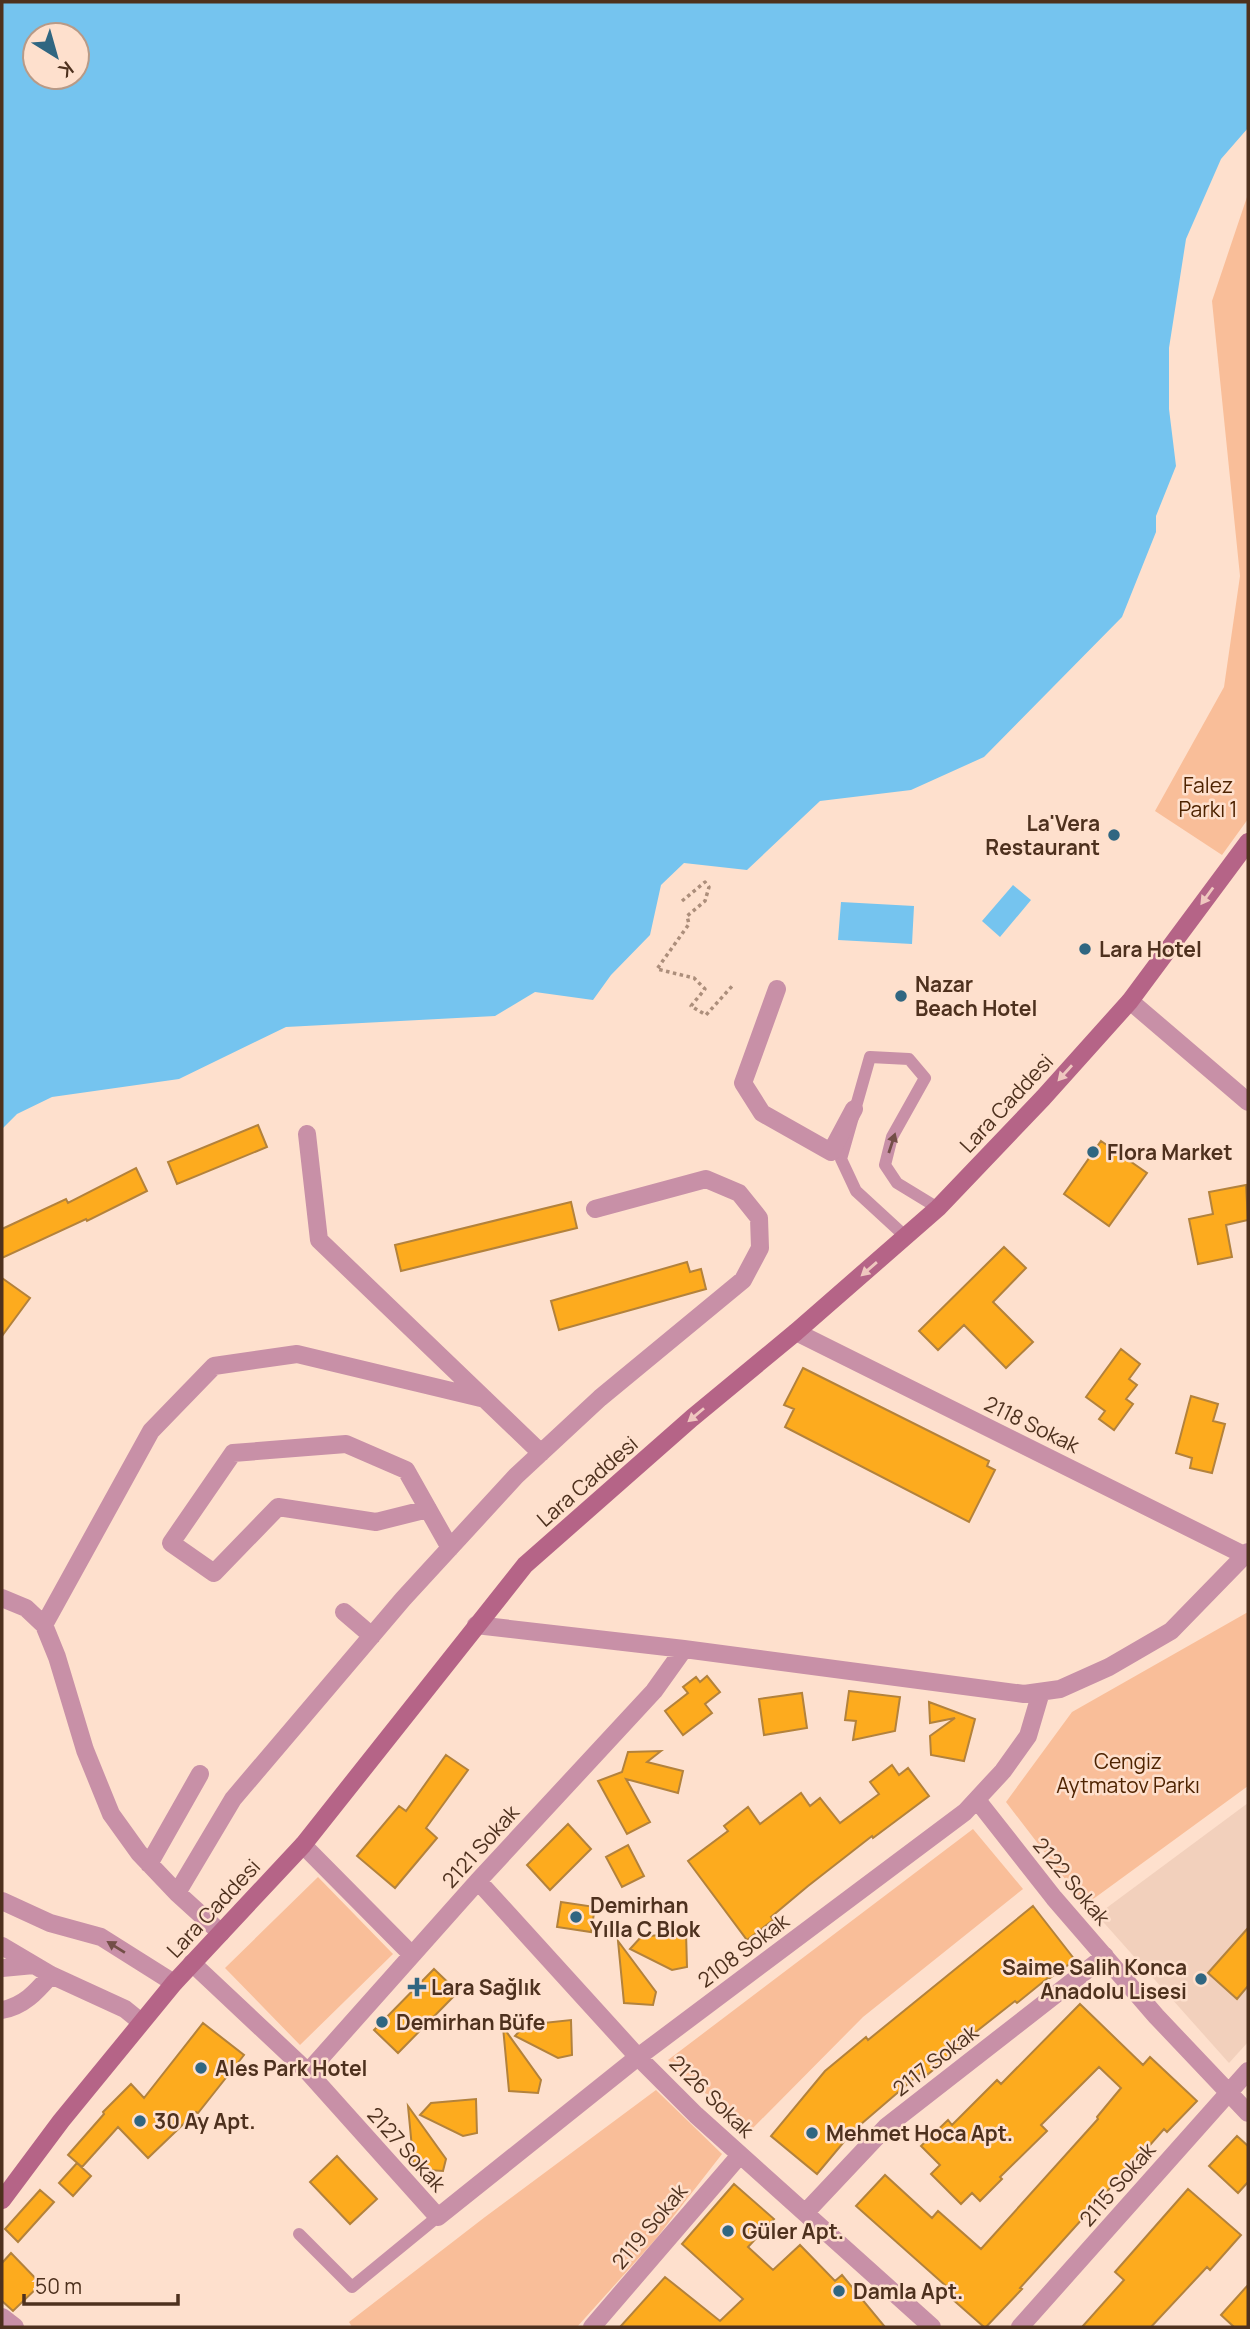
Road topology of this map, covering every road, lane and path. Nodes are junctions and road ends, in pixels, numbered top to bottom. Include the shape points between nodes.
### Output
1 (1248, 842) edge
2 (682, 901) dead end
3 (734, 984) dead end
4 (777, 989) dead end
5 (1130, 1001) junction
6 (1248, 1102) edge
7 (854, 1109) junction
8 (307, 1134) dead end
9 (937, 1208) junction
10 (595, 1209) dead end
11 (906, 1237) junction
12 (796, 1332) junction
13 (485, 1399) junction
14 (541, 1452) junction
15 (428, 1509) junction
16 (450, 1548) junction
17 (1248, 1555) edge
18 (2, 1598) edge
19 (344, 1612) dead end
20 (44, 1625) junction
21 (476, 1625) junction
22 (372, 1636) junction
23 (684, 1649) junction
24 (1041, 1692) junction
25 (200, 1774) dead end
26 (976, 1800) junction
27 (303, 1845) junction
28 (149, 1864) junction
29 (478, 1881) junction
30 (177, 1893) junction
31 (2, 1901) edge
32 (220, 1933) junction
33 (2, 1946) edge
34 (412, 1955) junction
35 (1105, 1956) junction
36 (192, 1963) junction
37 (34, 1965) junction
38 (2, 1968) edge
39 (51, 1975) junction
40 (174, 1983) junction
41 (2, 2010) edge
42 (141, 2022) junction
43 (639, 2057) junction
44 (1248, 2071) edge
45 (308, 2072) junction
46 (1227, 2093) junction
47 (1248, 2113) edge
48 (740, 2155) junction
49 (2, 2200) edge
50 (805, 2213) junction
51 (439, 2216) junction
52 (299, 2234) dead end
53 (2, 2317) edge
54 (15, 2327) edge
55 (592, 2327) edge
56 (932, 2327) edge
57 (1020, 2327) edge

1 -> 5 street, Lara Caddesi
2 - 3 path via 705,882 709,887 705,901 687,916 689,923 657,969 694,978 705,989 691,1006 706,1015
4 - 7 street via 743,1083 762,1114 831,1152
5 - 6 street
5 -> 9 street, Lara Caddesi
9 -> 7 lane via 898,1183 885,1165 892,1137 925,1079 909,1059 870,1057
7 - 11 lane via 841,1159 856,1191
8 - 13 street via 319,1240
9 - 11 street, Lara Caddesi
10 - 14 street via 706,1179 739,1193 759,1218 760,1248 743,1280
11 -> 12 street, Lara Caddesi
12 - 17 street, 2118 Sokak
12 -> 21 street, Lara Caddesi via 526,1565
13 - 14 street
13 - 20 street via 297,1354 214,1366 150,1432
14 - 16 street
15 - 15 street via 407,1470 346,1444 233,1453 171,1543 214,1573 278,1507 376,1522
15 - 16 street
16 - 22 street
17 - 24 street via 1171,1631 1109,1667 1060,1689
18 - 20 street via 26,1608
19 - 22 street
20 - 28 street via 111,1814
21 - 23 street
21 - 27 street, Lara Caddesi
22 - 30 street via 233,1799
23 - 24 street via 1024,1694
23 - 29 street, 2121 Sokak via 654,1690
24 - 26 street, 2108 Sokak via 1028,1736
25 - 28 street
26 - 35 street, 2122 Sokak
26 - 43 street, 2108 Sokak
27 - 32 street, Lara Caddesi
27 - 34 street
28 - 30 street
29 - 34 street, 2121 Sokak
29 - 43 street, 2126 Sokak
30 - 32 street
40 -> 31 street via 101,1937 50,1923
32 - 36 street, Lara Caddesi
33 - 37 street
34 - 45 street, 2121 Sokak
35 - 46 street, 2122 Sokak
35 - 50 street, 2117 Sokak via 887,2126
36 - 40 street, Lara Caddesi
36 - 45 street, 2127 Sokak
37 - 38 street
37 - 39 street
39 - 41 street via 16,2007
39 - 42 street via 125,2009
40 - 42 street, Lara Caddesi
42 - 49 street, Lara Caddesi
43 - 48 street, 2126 Sokak
43 - 51 street, 2108 Sokak
44 - 46 street, 2115 Sokak
45 - 51 street, 2127 Sokak
46 - 47 street, 2122 Sokak
46 - 57 street, 2115 Sokak
48 - 50 street, 2126 Sokak
48 - 55 street, 2119 Sokak
50 - 56 street, 2126 Sokak
51 - 52 lane via 352,2287
53 - 54 street

